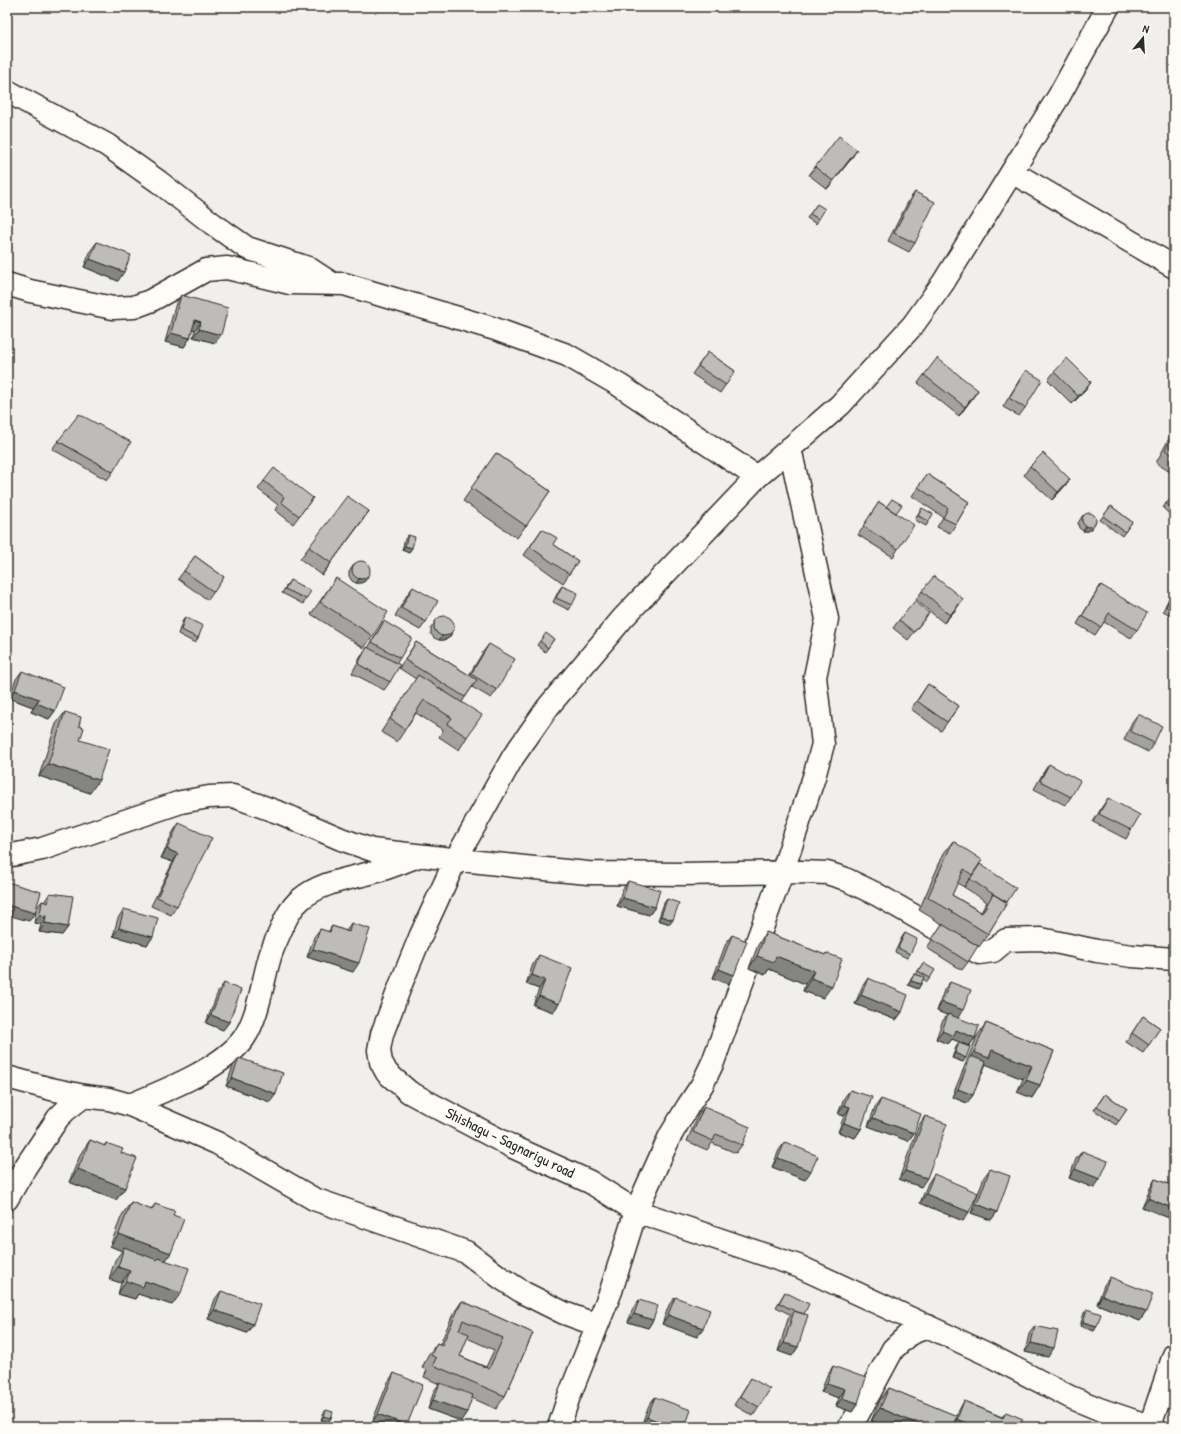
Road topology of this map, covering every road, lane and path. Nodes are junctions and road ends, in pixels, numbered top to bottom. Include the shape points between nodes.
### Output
1 (1108, 7) edge
2 (7, 91) edge
3 (1012, 172) junction
4 (1174, 267) edge
5 (331, 283) junction
6 (7, 284) edge
7 (790, 448) junction
8 (757, 477) junction
9 (7, 856) edge
10 (420, 856) junction
11 (456, 859) junction
12 (782, 873) junction
13 (1174, 959) edge
14 (7, 1077) edge
15 (84, 1096) junction
16 (130, 1105) junction
17 (7, 1200) edge
18 (636, 1211) junction
19 (597, 1325) junction
20 (928, 1326) junction
21 (1174, 1355) edge
22 (559, 1427) edge
23 (849, 1427) edge
24 (1151, 1427) edge

1 - 3 street, Shishagu - Sagnarigu road via 1059,96
2 - 5 street via 107,145 247,248 308,268
3 - 4 street
3 - 7 street, Shishagu - Sagnarigu road via 943,283 913,325 840,405
5 - 6 street via 290,283 227,268 206,270 150,301 113,308
5 - 8 street via 344,284 495,328 567,354 619,384
7 - 8 street, Shishagu - Sagnarigu road
7 - 12 street via 827,619 815,676 823,744
8 - 11 street, Shishagu - Sagnarigu road via 623,618 548,707 513,757
9 - 10 street via 42,849 181,802 233,796 372,850
10 - 11 street
10 - 16 street via 375,872 328,884 301,899 286,918 269,958 259,1000 244,1038 218,1062 179,1085
11 - 12 street via 588,873
11 - 18 street, Shishagu - Sagnarigu road via 415,949 382,1034 379,1050 381,1062 387,1073 409,1092 513,1147 590,1182
12 - 13 street via 827,874 843,878 979,953 993,951 1006,940 1041,940 1111,953
12 - 18 street via 713,1062 702,1086 670,1136
14 - 15 street
15 - 16 street
15 - 17 street via 58,1118
16 - 19 street via 217,1143 314,1199 466,1252 524,1293 564,1313
18 - 19 street
18 - 20 street, Shishagu - Sagnarigu road via 798,1266
19 - 22 street
20 - 23 street via 908,1335 894,1349
20 - 24 street, Shishagu - Sagnarigu road via 1070,1397
21 - 24 street

